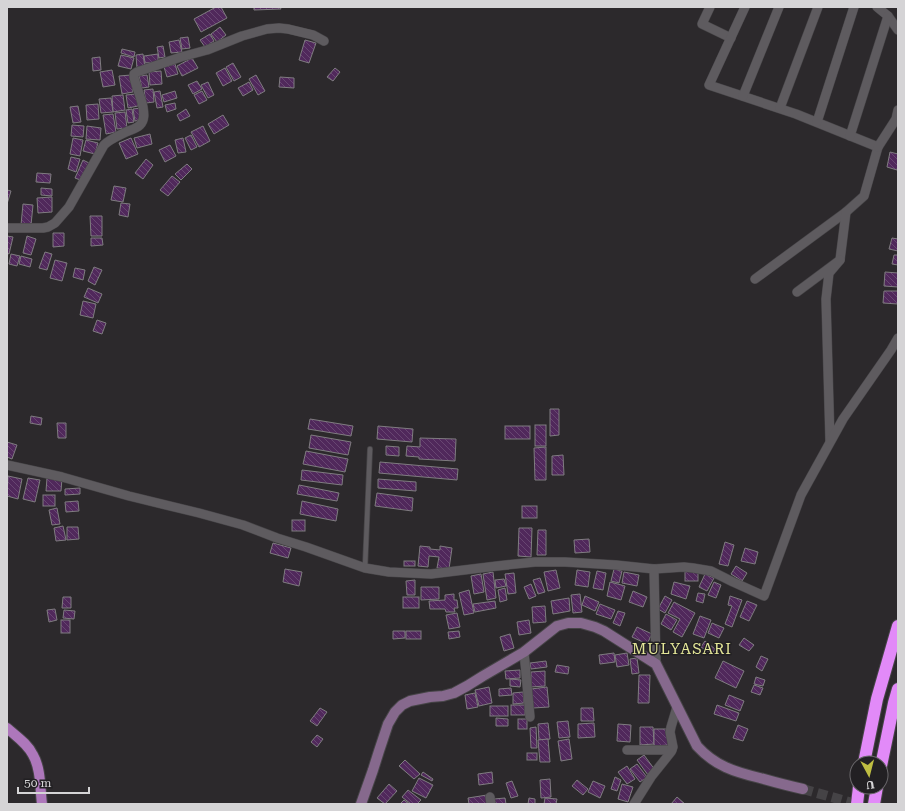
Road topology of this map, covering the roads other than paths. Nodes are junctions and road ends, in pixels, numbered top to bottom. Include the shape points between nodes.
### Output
1 (710, 7) edge
2 (745, 7) edge
3 (779, 7) edge
4 (818, 7) edge
5 (854, 7) edge
6 (877, 7) edge
7 (888, 16) junction
8 (898, 30) edge
9 (731, 38) junction
10 (324, 41) dead end
11 (743, 96) junction
12 (780, 108) junction
13 (898, 110) edge
14 (817, 122) junction
15 (850, 136) junction
16 (878, 147) junction
17 (846, 212) junction
18 (7, 228) edge
19 (840, 260) junction
20 (755, 279) dead end
21 (797, 292) dead end
22 (898, 338) edge
23 (830, 442) junction
24 (370, 449) dead end
25 (7, 465) edge
26 (365, 568) junction
27 (654, 569) junction
28 (898, 626) edge
29 (524, 652) junction
30 (656, 664) junction
31 (898, 689) edge
32 (677, 707) junction
33 (530, 717) dead end
34 (7, 728) edge
35 (627, 750) dead end
36 (672, 750) junction
37 (866, 755) edge
38 (883, 755) edge
39 (803, 789) tunnel mouth
40 (42, 804) edge
41 (360, 804) edge
42 (634, 804) edge

1 - 9 street via 702,24
2 - 9 street
3 - 11 street
4 - 12 street
5 - 14 street
6 - 7 street
7 - 8 street
7 - 15 street
9 - 11 street via 709,84
10 - 18 street via 313,35 288,29 267,29 137,72 134,74 134,80 142,99 144,113 140,125 104,145 69,207 55,223 43,228
11 - 12 street
12 - 14 street
13 - 16 street via 896,119
14 - 15 street
15 - 16 street
16 - 17 street via 864,196
17 - 19 street
17 - 20 street
19 - 21 street
19 - 23 street via 829,273 826,299
22 - 23 street
23 - 27 street via 801,495 764,596 711,571 684,567
24 - 26 lane
25 - 26 street via 243,525
26 - 27 street via 425,575 542,562
27 - 30 street
28 - 37 highway via 877,699
29 - 30 main road via 557,626 581,623 595,626
29 - 33 street
29 - 41 main road via 454,693 410,701 395,712 388,724
30 - 32 main road
31 - 38 highway
32 - 36 street via 670,732
32 - 39 main road via 697,746 710,759 740,773
34 - 40 main road via 33,754 40,776
35 - 36 street
36 - 42 street

